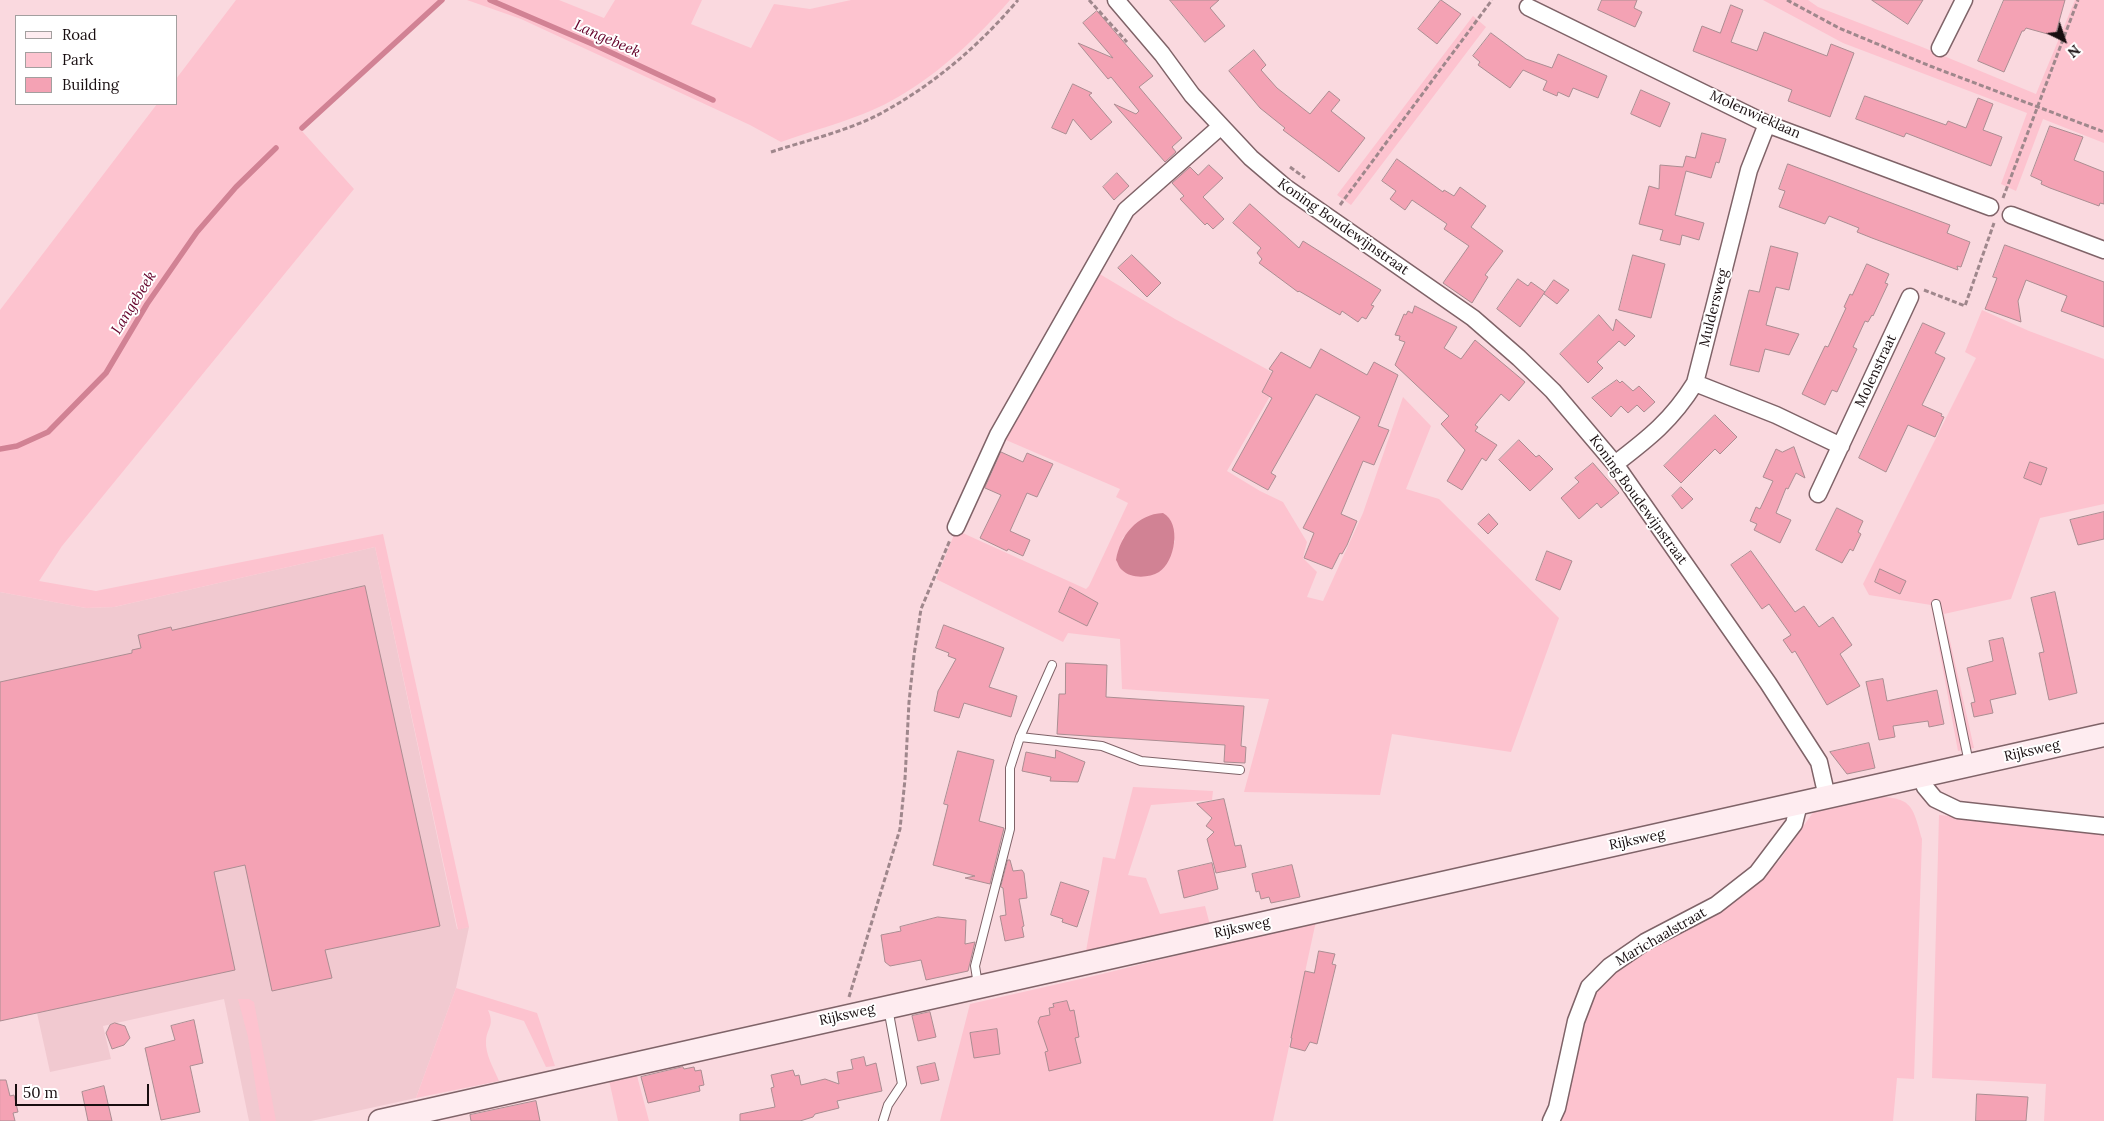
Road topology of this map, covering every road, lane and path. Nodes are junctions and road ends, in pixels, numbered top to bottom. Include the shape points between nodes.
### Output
1 (1018, 0) edge
2 (1116, 0) edge
3 (1492, 0) edge
4 (1787, 0) edge
5 (1964, 0) edge
6 (2078, 0) edge
7 (1528, 7) dead end
8 (1940, 48) dead end
9 (2036, 107) junction
10 (1767, 124) junction
11 (1220, 127) junction
12 (2104, 132) edge
13 (771, 152) dead end
14 (1340, 205) dead end
15 (1999, 211) junction
16 (2104, 250) edge
17 (1910, 297) joint
18 (1695, 383) junction
19 (1841, 446) junction
20 (1616, 464) junction
21 (1818, 494) dead end
22 (956, 528) joint
23 (1936, 604) dead end
24 (1052, 665) dead end
25 (2104, 734) edge
26 (1020, 737) junction
27 (1970, 765) junction
28 (1240, 770) dead end
29 (1921, 776) junction
30 (1827, 797) junction
31 (1799, 804) junction
32 (2104, 826) edge
33 (978, 986) junction
34 (888, 1006) junction
35 (849, 1014) junction
36 (380, 1121) edge
37 (884, 1121) edge
38 (1550, 1121) edge

1 - 13 path via 991,31 911,96 866,120
2 - 11 street, Koning Boudewijnstraat
3 - 14 path
4 - 9 path via 1839,28
5 - 8 street
6 - 9 path
7 - 10 street, Molenwieklaan
9 - 12 path
9 - 15 path
10 - 15 street, Molenwieklaan
10 - 18 street, Muldersweg via 1749,170
11 - 20 street, Koning Boudewijnstraat via 1285,186 1472,318 1519,358
11 - 22 street via 1126,210 998,435
15 - 16 street, Molenwieklaan
15 - 17 path via 1965,306 1921,289 1915,290
17 - 19 street, Molenstraat
18 - 19 street via 1776,415
18 - 20 street, Muldersweg via 1680,407 1655,433
19 - 21 street, Molenstraat
20 - 30 street, Koning Boudewijnstraat via 1809,746 1819,762
22 - 35 path via 921,609 909,702 900,829 847,1004
23 - 27 lane
24 - 26 lane
25 - 27 main road, Rijksweg
26 - 28 lane via 1102,746 1141,761
26 - 33 lane via 1010,768 1010,829 975,966
27 - 29 main road, Rijksweg
29 - 30 main road, Rijksweg
29 - 32 street via 1935,799 1958,810
30 - 31 main road, Rijksweg
31 - 33 main road, Rijksweg
31 - 38 street, Marichaalstraat via 1794,824 1758,873 1716,905 1645,942 1610,966 1589,988 1576,1022 1557,1108
33 - 34 main road, Rijksweg
34 - 35 main road, Rijksweg
34 - 37 lane via 902,1084 888,1105
35 - 36 main road, Rijksweg

